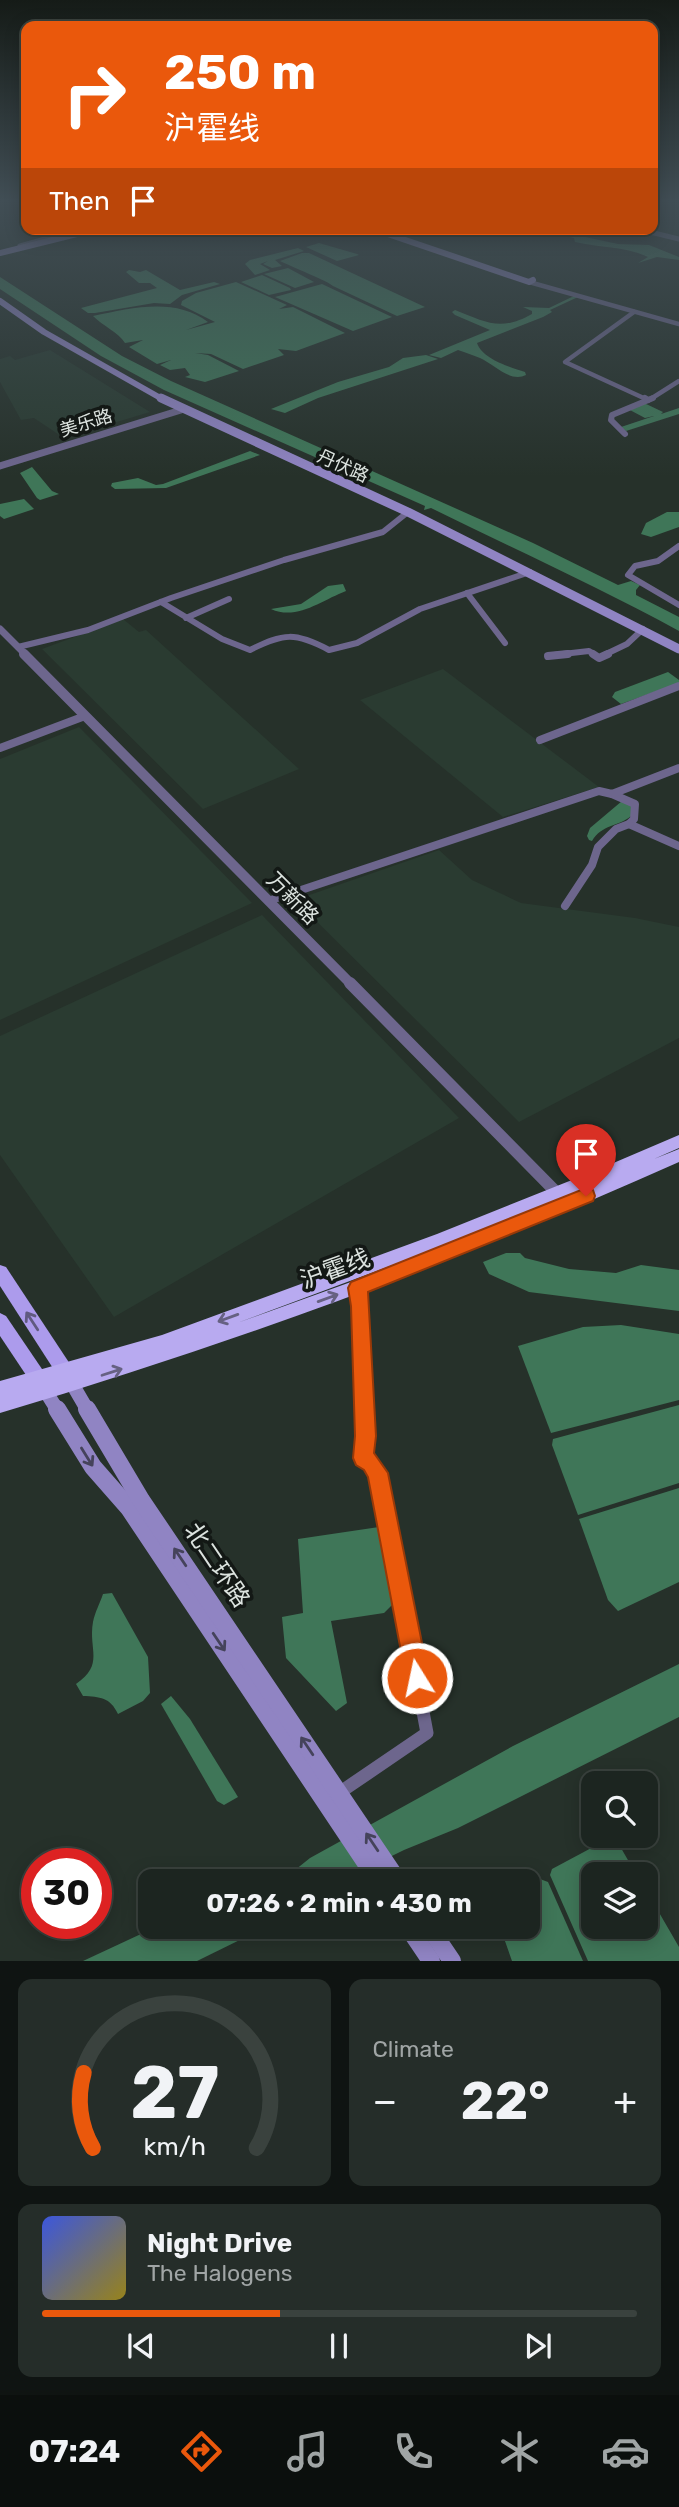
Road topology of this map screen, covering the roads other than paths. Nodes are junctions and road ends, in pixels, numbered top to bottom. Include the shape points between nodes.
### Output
1 (569, 294) edge
2 (0, 302) edge
3 (634, 312) junction
4 (679, 324) edge
5 (679, 381) edge
6 (648, 400) junction
7 (181, 410) junction
8 (625, 434) dead end
9 (0, 466) edge
10 (408, 512) junction
11 (679, 546) edge
12 (530, 572) junction
13 (467, 593) junction
14 (229, 599) dead end
15 (161, 602) junction
16 (679, 605) edge
17 (186, 618) junction
18 (0, 629) edge
19 (643, 629) junction
20 (505, 643) dead end
21 (18, 647) junction
22 (679, 649) edge
23 (548, 656) dead end
24 (679, 686) edge
25 (85, 716) junction
26 (540, 740) dead end
27 (0, 748) edge
28 (679, 768) edge
29 (612, 793) junction
30 (629, 824) junction
31 (679, 846) edge
32 (268, 901) junction
33 (565, 906) dead end
34 (679, 1141) edge
35 (679, 1155) edge
36 (558, 1194) junction
37 (0, 1272) edge
38 (357, 1288) junction
39 (0, 1321) edge
40 (69, 1378) junction
41 (42, 1385) junction
42 (0, 1389) edge
43 (0, 1405) edge
44 (339, 1802) junction
45 (372, 1869) edge
46 (389, 1869) edge
47 (416, 1939) edge
48 (437, 1939) edge
49 (431, 1961) edge
50 (452, 1961) edge

1 - 3 street
2 - 7 main road, 丹伏路
3 - 4 street
3 - 6 street via 565,362
5 - 6 street
6 - 8 street via 610,417
7 - 9 street, 美乐路
7 - 10 main road, 丹伏路
10 - 12 main road, 丹伏路
10 - 15 street via 383,532
11 - 16 street via 658,561 635,566 628,575
12 - 13 street
12 - 19 main road, 丹伏路
13 - 17 street via 407,614 357,643 329,650 299,635 278,637 250,650
13 - 20 street
14 - 17 street
15 - 17 street
15 - 21 street via 88,630
18 - 21 street, 万新路
19 - 22 main road, 丹伏路
19 - 23 street via 627,644 599,658 589,651
21 - 25 street, 万新路
24 - 26 street
25 - 27 street
25 - 32 street, 万新路
28 - 29 street
29 - 30 street via 635,804
29 - 32 street via 599,791
30 - 31 street
30 - 33 street via 616,829 597,847 592,865
32 - 36 street, 万新路
34 - 36 highway, 沪霍线
35 - 38 highway, 沪霍线
36 -> 40 highway, 沪霍线
40 -> 37 main road, 北二环路
40 -> 38 highway, 沪霍线 via 226,1335
38 - 44 street via 366,1436 363,1458 378,1473 427,1733
39 - 41 main road, 北二环路
40 - 41 highway, 沪霍线
44 -> 40 main road, 北二环路 via 141,1500
41 - 42 highway, 沪霍线
41 - 43 highway, 沪霍线
41 -> 44 main road, 北二环路 via 93,1467 129,1508
44 - 45 main road, 北二环路
46 -> 44 main road, 北二环路
47 - 49 main road
48 - 50 main road

